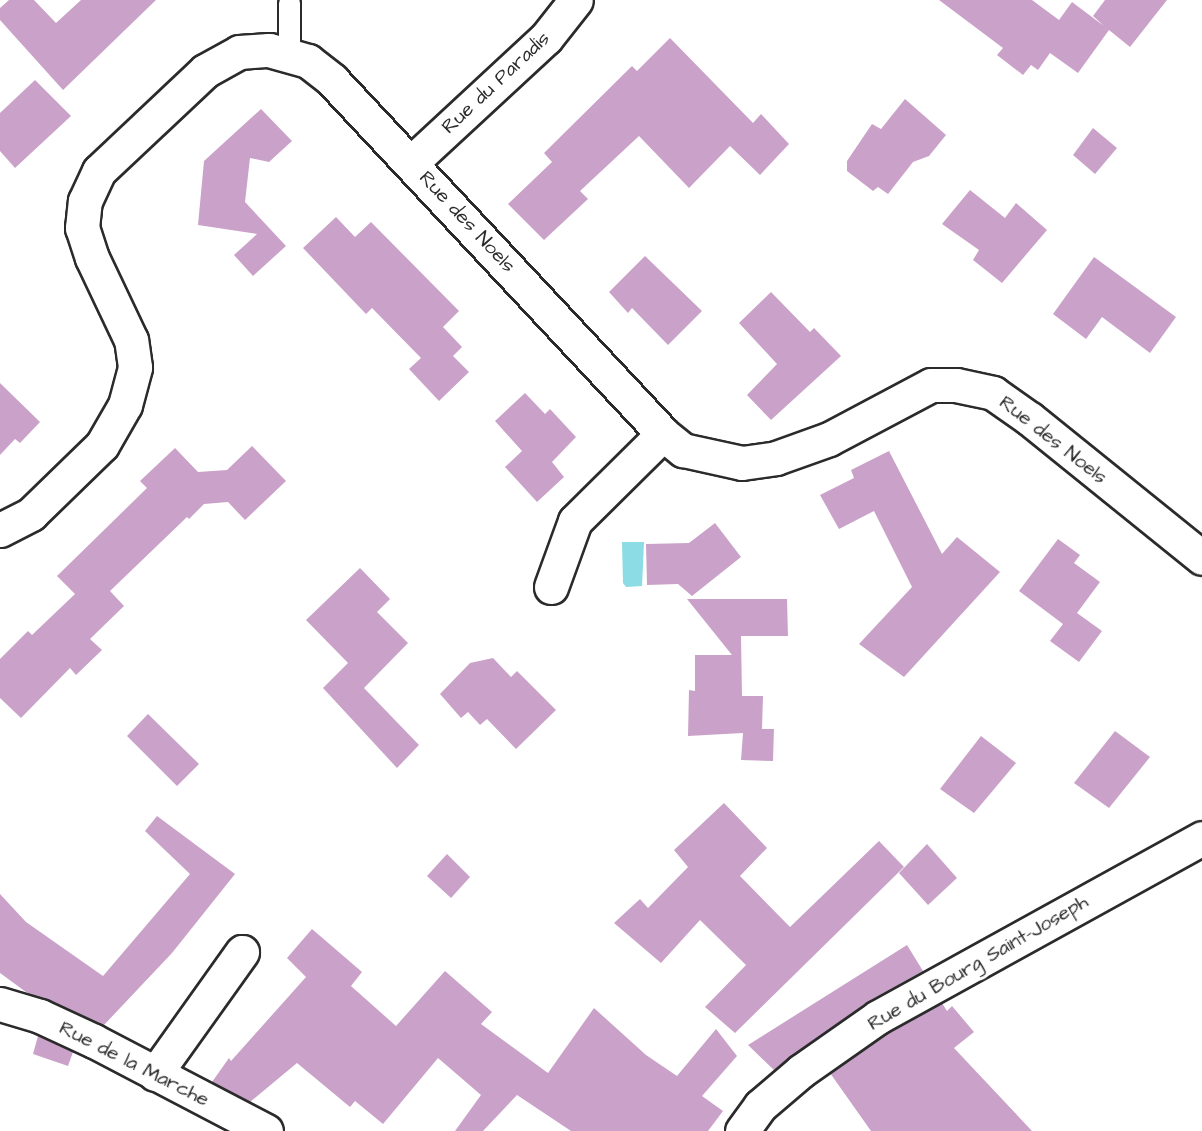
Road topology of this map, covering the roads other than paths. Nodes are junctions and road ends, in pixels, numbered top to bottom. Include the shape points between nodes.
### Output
1 (576, 0) edge
2 (289, 3) dead end
3 (289, 56) junction
4 (412, 162) junction
5 (663, 434) junction
6 (0, 530) edge
7 (1202, 558) edge
8 (551, 587) dead end
9 (1202, 838) edge
10 (242, 952) dead end
11 (0, 1004) edge
12 (155, 1074) junction
13 (266, 1131) edge
14 (742, 1131) edge

1 - 4 street, Rue du Paradis via 546,38
2 - 3 lane
3 - 4 street, Rue des Noels via 308,61 332,80
3 - 6 street, Rue des Noels via 269,50 240,52 204,71 99,171 85,201 82,228 131,340 135,367 128,397 102,445 32,514
4 - 5 street, Rue des Noels
5 - 7 street, Rue des Noels via 683,450 742,463 776,458 829,439 931,386 993,393
5 - 8 street via 575,521
9 - 14 street, Rue du Bourg Saint-Joseph via 878,1017 801,1071 760,1106
10 - 12 street
11 - 12 street, Rue de la Marche via 51,1021
12 - 13 street, Rue de la Marche

